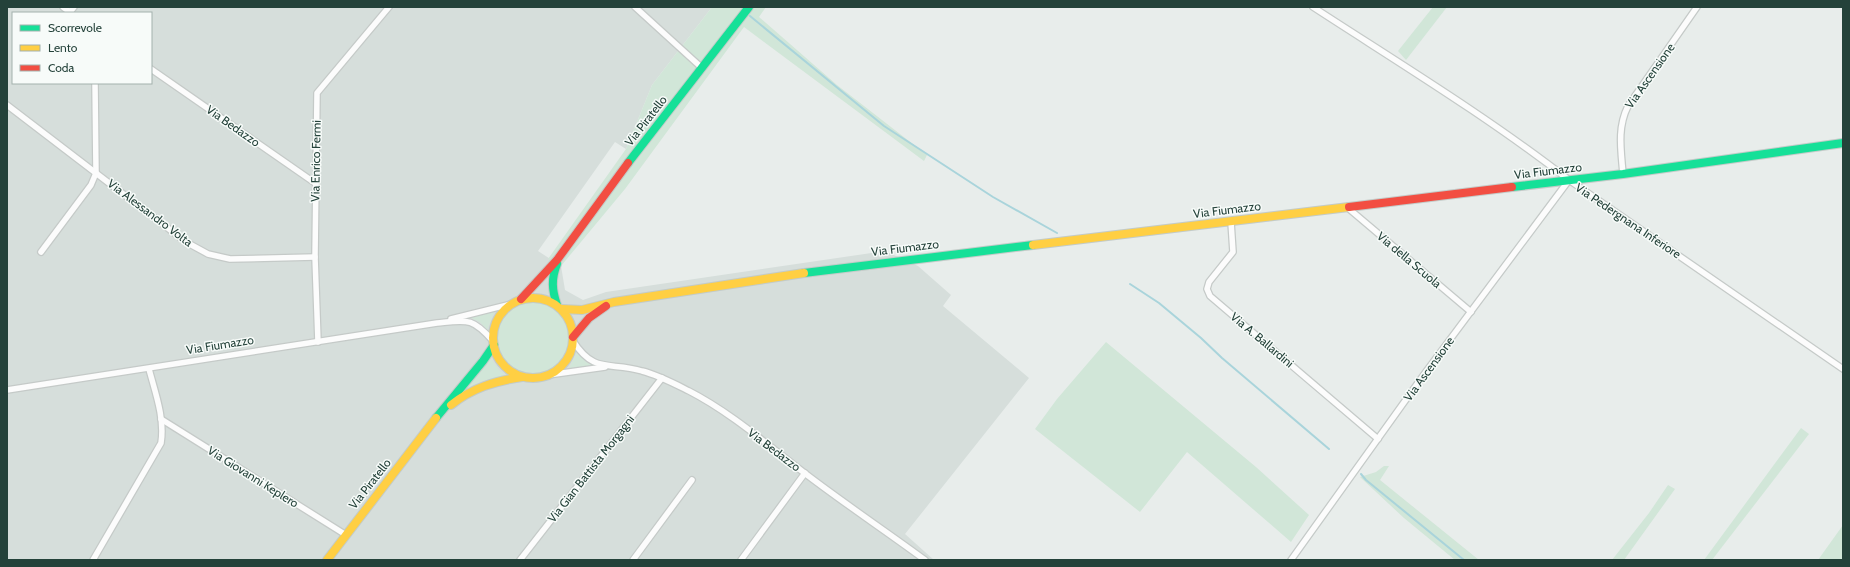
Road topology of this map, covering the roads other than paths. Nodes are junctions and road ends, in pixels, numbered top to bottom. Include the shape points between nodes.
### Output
1 (389, 7) edge
2 (635, 7) edge
3 (750, 7) edge
4 (1312, 7) edge
5 (1697, 7) edge
6 (702, 68) junction
7 (152, 70) edge
8 (94, 84) edge
9 (7, 105) edge
10 (1843, 143) edge
11 (96, 173) junction
12 (1623, 174) junction
13 (1569, 180) junction
14 (315, 183) junction
15 (1348, 208) junction
16 (1231, 222) junction
17 (41, 252) dead end
18 (563, 252) junction
19 (315, 257) junction
20 (521, 299) junction
21 (614, 302) junction
22 (511, 304) junction
23 (560, 307) junction
24 (1471, 312) junction
25 (437, 323) junction
26 (573, 339) junction
27 (318, 342) junction
28 (493, 343) junction
29 (609, 367) junction
30 (149, 369) junction
31 (1843, 369) edge
32 (548, 375) junction
33 (523, 377) junction
34 (662, 378) junction
35 (7, 390) edge
36 (161, 420) junction
37 (432, 424) junction
38 (1378, 439) junction
39 (804, 473) junction
40 (692, 480) dead end
41 (346, 535) junction
42 (93, 560) edge
43 (328, 560) edge
44 (520, 560) edge
45 (633, 560) edge
46 (741, 560) edge
47 (925, 560) edge
48 (1291, 560) edge

1 - 14 street, Via Enrico Fermi via 317,93
2 - 6 street
3 - 6 street, Via Piratello
4 - 13 street, Via Pedergnana Inferiore via 1520,144
5 - 12 street, Via Ascensione via 1623,116 1620,138
6 - 18 street, Via Piratello
7 - 14 street, Via Bedazzo
8 - 11 street
9 - 11 street, Via Alessandro Volta
10 - 12 street, Via Fiumazzo
11 - 17 street via 91,184
11 - 19 street, Via Alessandro Volta via 186,242 208,254 230,259
12 - 13 street, Via Fiumazzo
13 - 15 street, Via Fiumazzo
13 - 24 street, Via Ascensione
13 - 31 street, Via Pedergnana Inferiore
14 - 19 street, Via Enrico Fermi
15 - 16 street, Via Fiumazzo
15 - 24 street, Via della Scuola
16 - 21 street, Via Fiumazzo via 824,270
16 - 38 street, Via A. Ballardini via 1233,252 1209,282 1207,290 1210,296
18 - 20 street, Via Piratello
18 - 23 street, Via Piratello via 551,283
19 - 27 street, Via Enrico Fermi
20 - 22 street
20 - 23 street via 536,297
21 - 23 street, Via Fiumazzo via 582,310
21 - 26 street, Via Fiumazzo via 589,318
22 - 25 street, Via Fiumazzo
22 - 28 street via 495,324
23 - 26 street via 570,322
24 - 38 street, Via Ascensione
25 - 27 street, Via Fiumazzo
25 - 28 street, Via Fiumazzo via 472,322 479,326
26 - 29 street, Via Bedazzo via 588,359
26 - 32 street via 567,359
27 - 30 street, Via Fiumazzo
28 - 33 street via 501,362
28 - 37 street, Via Piratello via 483,361
29 - 32 street, Via Bedazzo
29 - 34 street, Via Bedazzo via 640,370
30 - 35 street, Via Fiumazzo
30 - 36 street
32 - 33 street via 536,378
33 - 37 street, Via Piratello via 494,382 470,390
34 - 39 street, Via Bedazzo via 730,416
34 - 44 street, Via Gian Battista Morgagni
36 - 41 street, Via Giovanni Keplero
36 - 42 street via 162,434 158,449
37 - 41 street, Via Piratello
38 - 48 street, Via Ascensione
39 - 46 street
39 - 47 street, Via Bedazzo
40 - 45 street
41 - 43 street, Via Piratello

